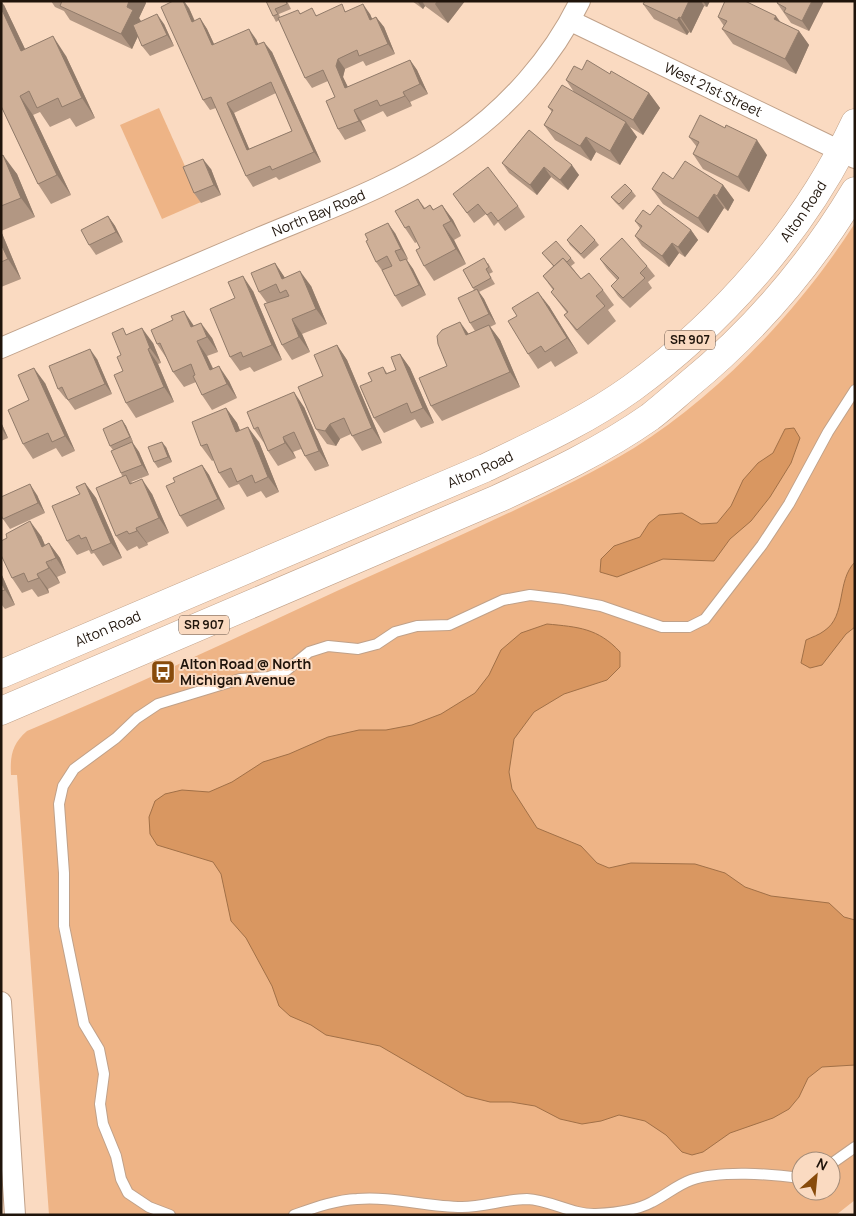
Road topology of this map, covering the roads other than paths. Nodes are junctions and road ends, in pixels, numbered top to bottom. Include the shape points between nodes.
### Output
1 (580, 1) edge
2 (570, 21) junction
3 (855, 123) edge
4 (848, 154) edge
5 (855, 191) edge
6 (1, 348) edge
7 (855, 390) edge
8 (485, 468) junction
9 (497, 499) junction
10 (1, 674) edge
11 (1, 711) edge
12 (1, 1002) edge
13 (855, 1147) edge
14 (841, 1157) edge
15 (791, 1177) edge
16 (15, 1215) edge
17 (170, 1215) edge
18 (294, 1215) edge

1 - 2 street, North Bay Road
2 - 4 street, West 21st Street
2 - 6 street, North Bay Road via 540,66 499,109 449,148 388,183
3 - 4 highway, Alton Road / SR 907
4 - 8 highway, Alton Road / SR 907 via 750,280 701,331 632,388 560,433
5 - 9 highway, SR 907 via 779,298 724,356 650,416 574,464
7 - 17 lane via 762,545 705,618 689,627 662,626 601,606 563,599 530,595 503,600 449,625 417,626 395,632 377,644 358,648 328,646 309,652 287,670 269,677 240,679 158,704 74,769 63,786 59,804 64,926 84,1024 99,1049 104,1074 100,1104 103,1124 128,1193 149,1207
8 - 9 highway
8 - 10 highway, Alton Road / SR 907
9 - 11 highway, SR 907
12 - 16 street
13 - 14 lane
15 - 18 lane via 731,1174 694,1179 651,1203 595,1214 573,1212 551,1202 525,1199 465,1207 356,1199

